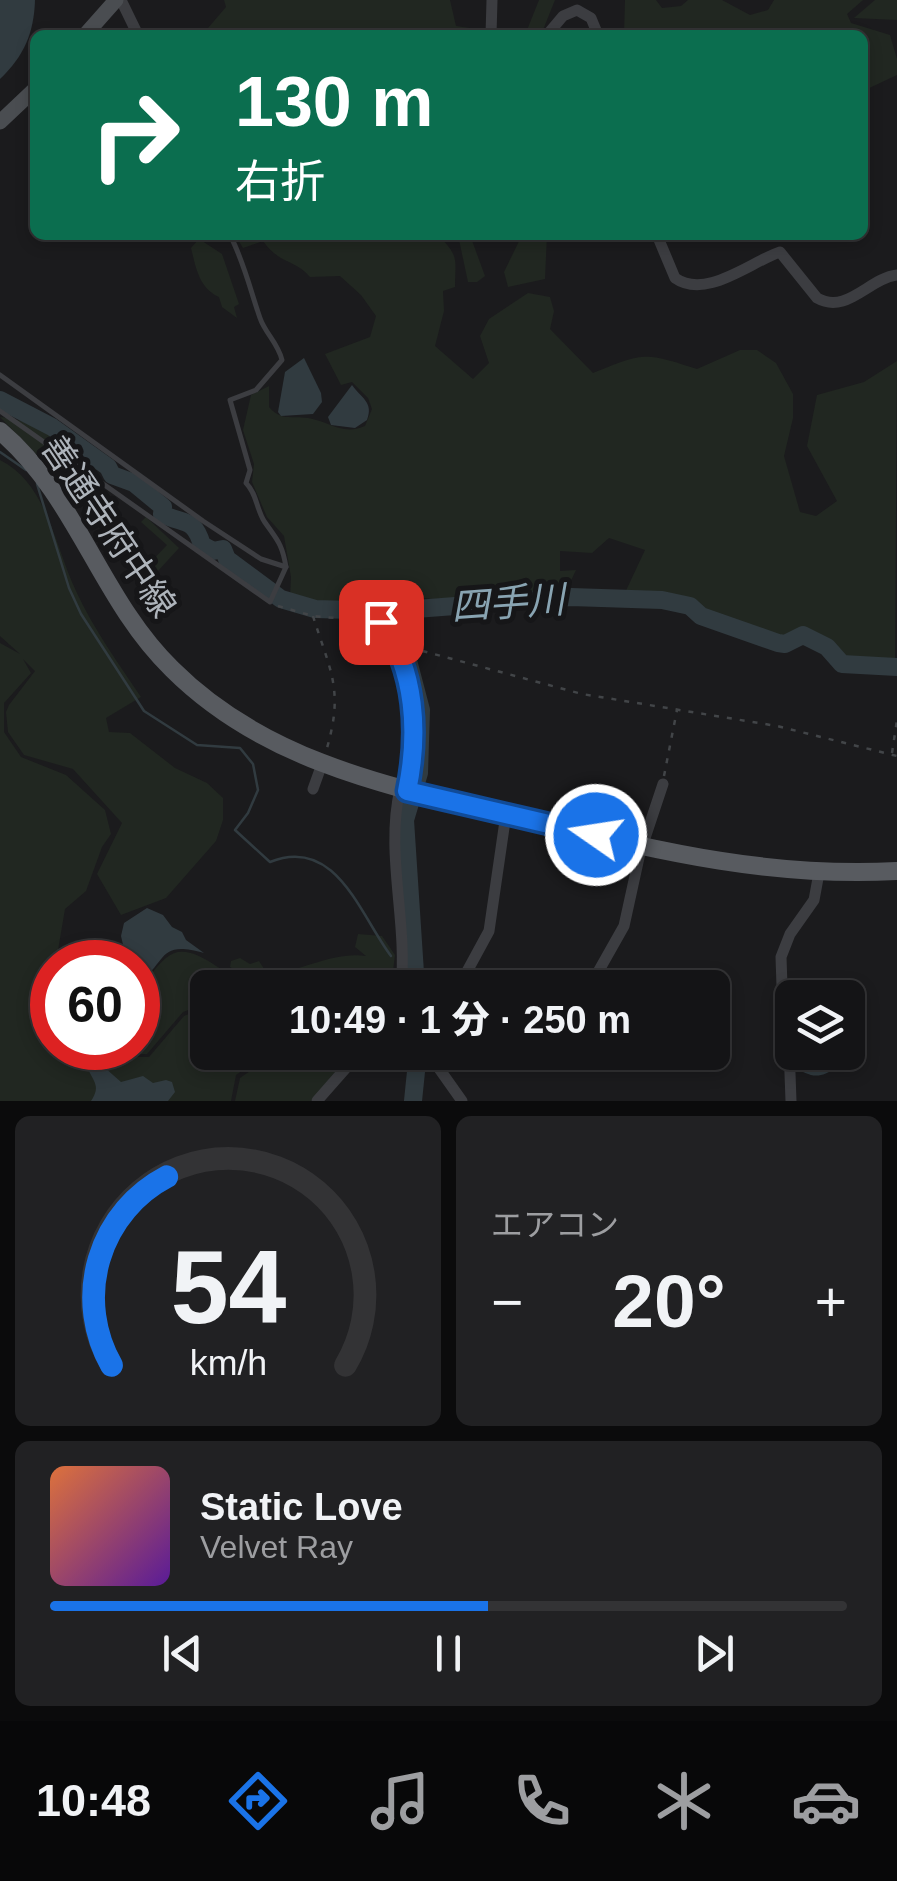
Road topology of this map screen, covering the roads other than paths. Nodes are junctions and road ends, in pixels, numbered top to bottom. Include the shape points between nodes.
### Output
1 (119, 0) edge
2 (492, 0) edge
3 (90, 30) edge
4 (135, 30) edge
5 (491, 30) edge
6 (552, 30) edge
7 (596, 30) edge
8 (30, 93) edge
9 (0, 122) edge
10 (232, 240) edge
11 (658, 240) edge
12 (897, 275) edge
13 (0, 375) edge
14 (0, 411) edge
15 (0, 430) edge
16 (286, 569) junction
17 (381, 622) road end
18 (322, 764) junction
19 (663, 784) road end
20 (313, 789) dead end
21 (409, 791) junction
22 (506, 814) junction
23 (642, 846) junction
24 (897, 871) edge
25 (819, 873) junction
26 (403, 970) edge
27 (468, 970) edge
28 (599, 970) edge
29 (345, 1070) edge
30 (440, 1070) edge
31 (318, 1101) edge
32 (462, 1101) edge
33 (791, 1101) edge

1 - 3 main road
1 - 4 street
2 - 5 street
6 - 7 street via 577,10
8 - 9 main road
10 - 16 lane via 282,360 256,390 230,400 250,470 246,483 280,539
11 - 12 street via 675,278 693,285 718,281 780,252 826,303
13 - 16 lane via 203,521
14 - 16 lane via 270,601
15 - 18 main road, 善通寺府中線 via 50,484 116,602 173,671 243,725
17 - 21 street via 404,664 414,714
18 - 20 street
18 - 21 main road, 善通寺府中線
19 - 23 street
21 - 22 main road, 善通寺府中線
21 - 26 street via 394,816
22 - 23 main road, 善通寺府中線
22 - 27 street via 489,930
23 - 25 main road, 善通寺府中線 via 719,863
23 - 28 street via 624,926
24 - 25 main road, 善通寺府中線
25 - 33 street via 814,900 781,957 792,1032
29 - 31 street
30 - 32 street

